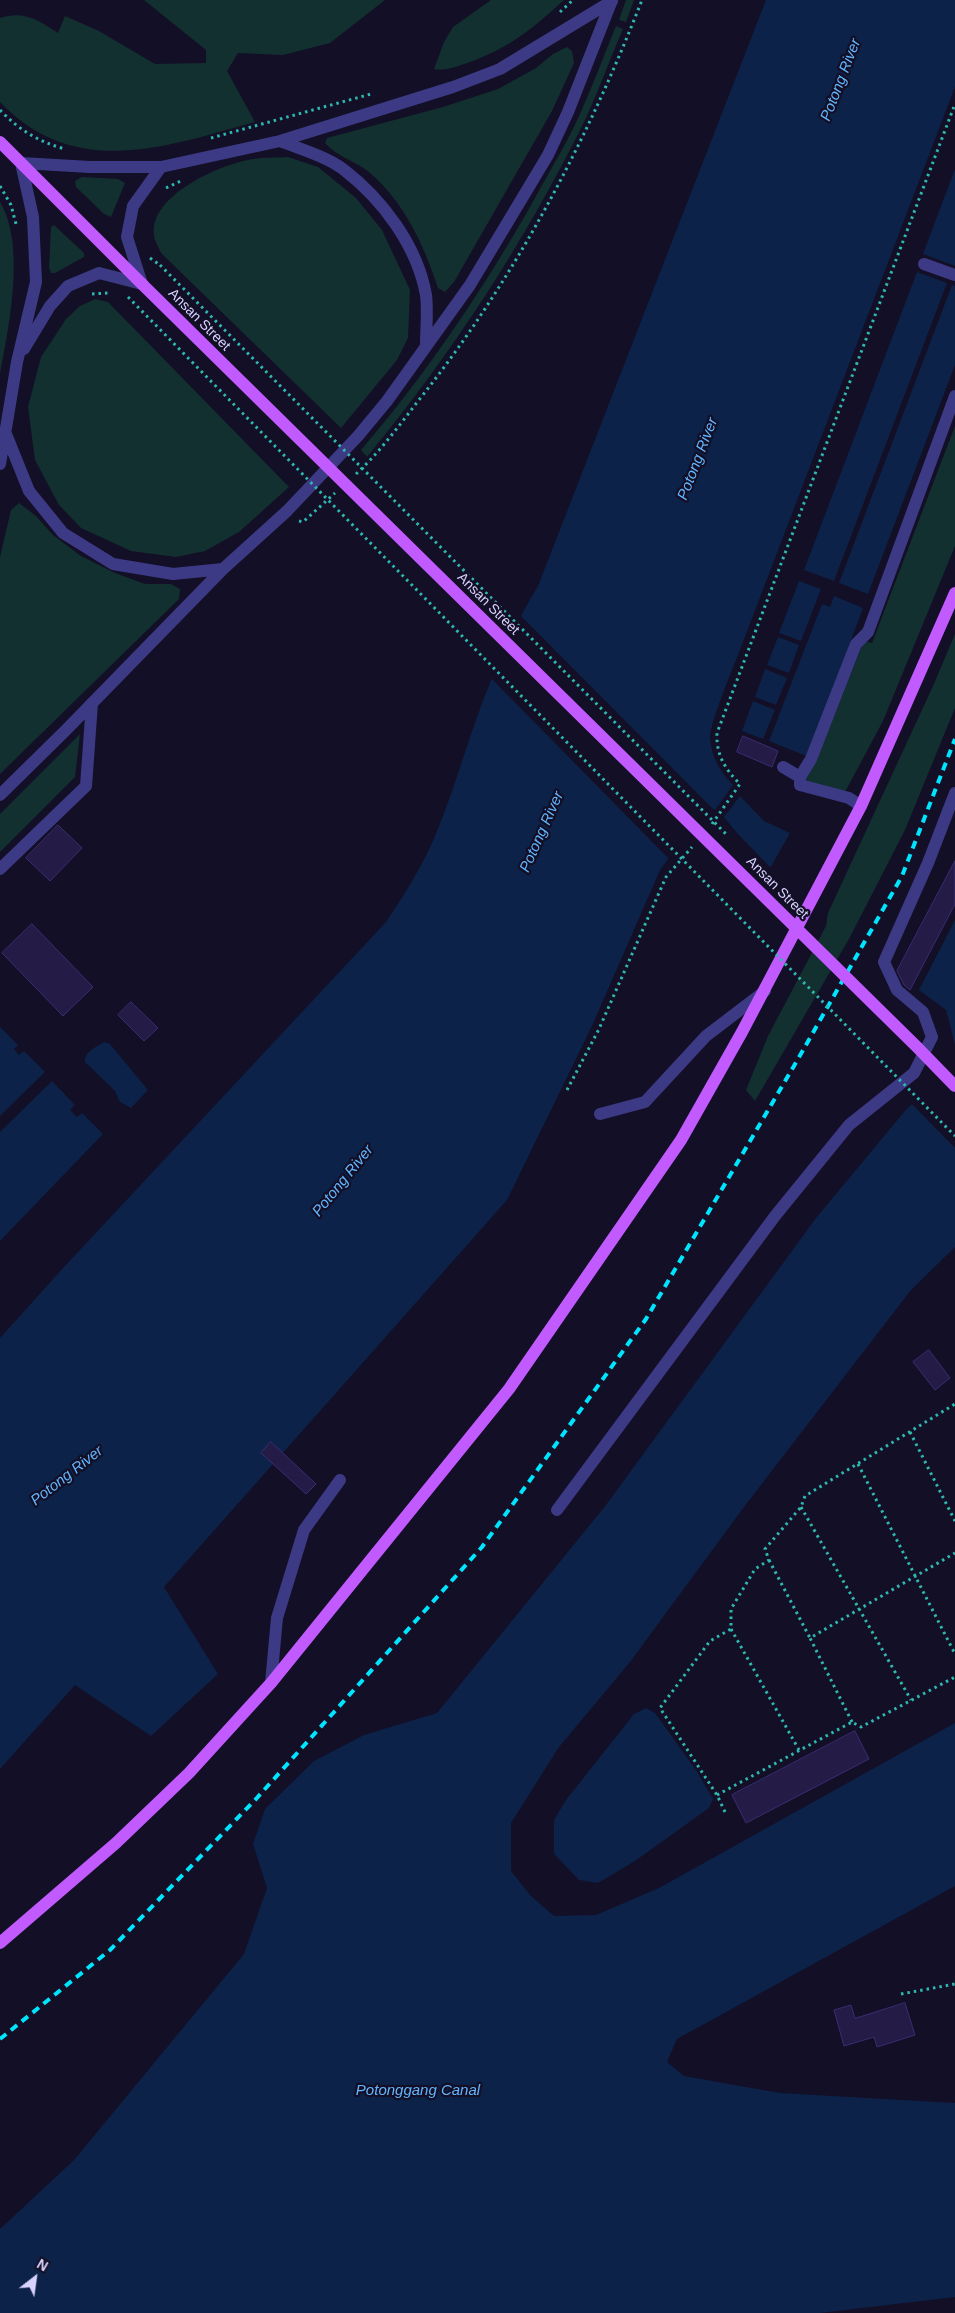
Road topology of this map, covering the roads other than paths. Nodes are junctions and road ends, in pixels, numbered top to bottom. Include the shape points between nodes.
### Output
1 (612, 0) edge
2 (280, 140) junction
3 (0, 142) edge
4 (21, 163) junction
5 (161, 166) junction
6 (924, 264) dead end
7 (955, 275) edge
8 (142, 284) junction
9 (426, 345) junction
10 (18, 357) junction
11 (955, 396) edge
12 (6, 434) junction
13 (0, 464) edge
14 (223, 569) junction
15 (955, 593) edge
16 (92, 703) junction
17 (783, 767) dead end
18 (800, 777) junction
19 (955, 793) edge
20 (0, 795) edge
21 (861, 806) junction
22 (0, 869) edge
23 (765, 991) junction
24 (955, 1086) edge
25 (600, 1114) dead end
26 (340, 1480) dead end
27 (558, 1510) dead end
28 (271, 1683) junction
29 (0, 1943) edge

1 - 2 street via 500,69 453,87
1 - 9 street via 548,156 470,285
2 - 5 street
2 - 9 street via 342,169 375,198 402,232 426,295
3 - 4 main road, Ansan Street
4 - 5 street via 90,167
4 - 8 main road, Ansan Street
4 - 10 street via 33,217 36,282
5 - 8 street via 133,206 127,237
6 - 7 street
8 - 10 street via 99,273 68,286 50,306
8 - 24 main road, Ansan Street, bridge
9 - 14 street via 358,436 287,511
10 - 12 street
11 - 18 street via 868,632 856,644 811,759
12 - 13 street
12 - 14 street via 29,491 63,533 113,564 173,574
14 - 16 street
15 - 21 main road
16 - 20 street
16 - 22 street via 86,786
17 - 18 street
18 - 21 street via 800,785 849,798
19 - 27 street via 884,962 896,990 923,1012 932,1038 914,1073 849,1125 775,1216
21 - 23 main road
23 - 25 street via 706,1036 645,1102
23 - 28 main road via 682,1140 509,1389
26 - 28 street via 304,1530 276,1618
28 - 29 main road via 189,1773 136,1824

